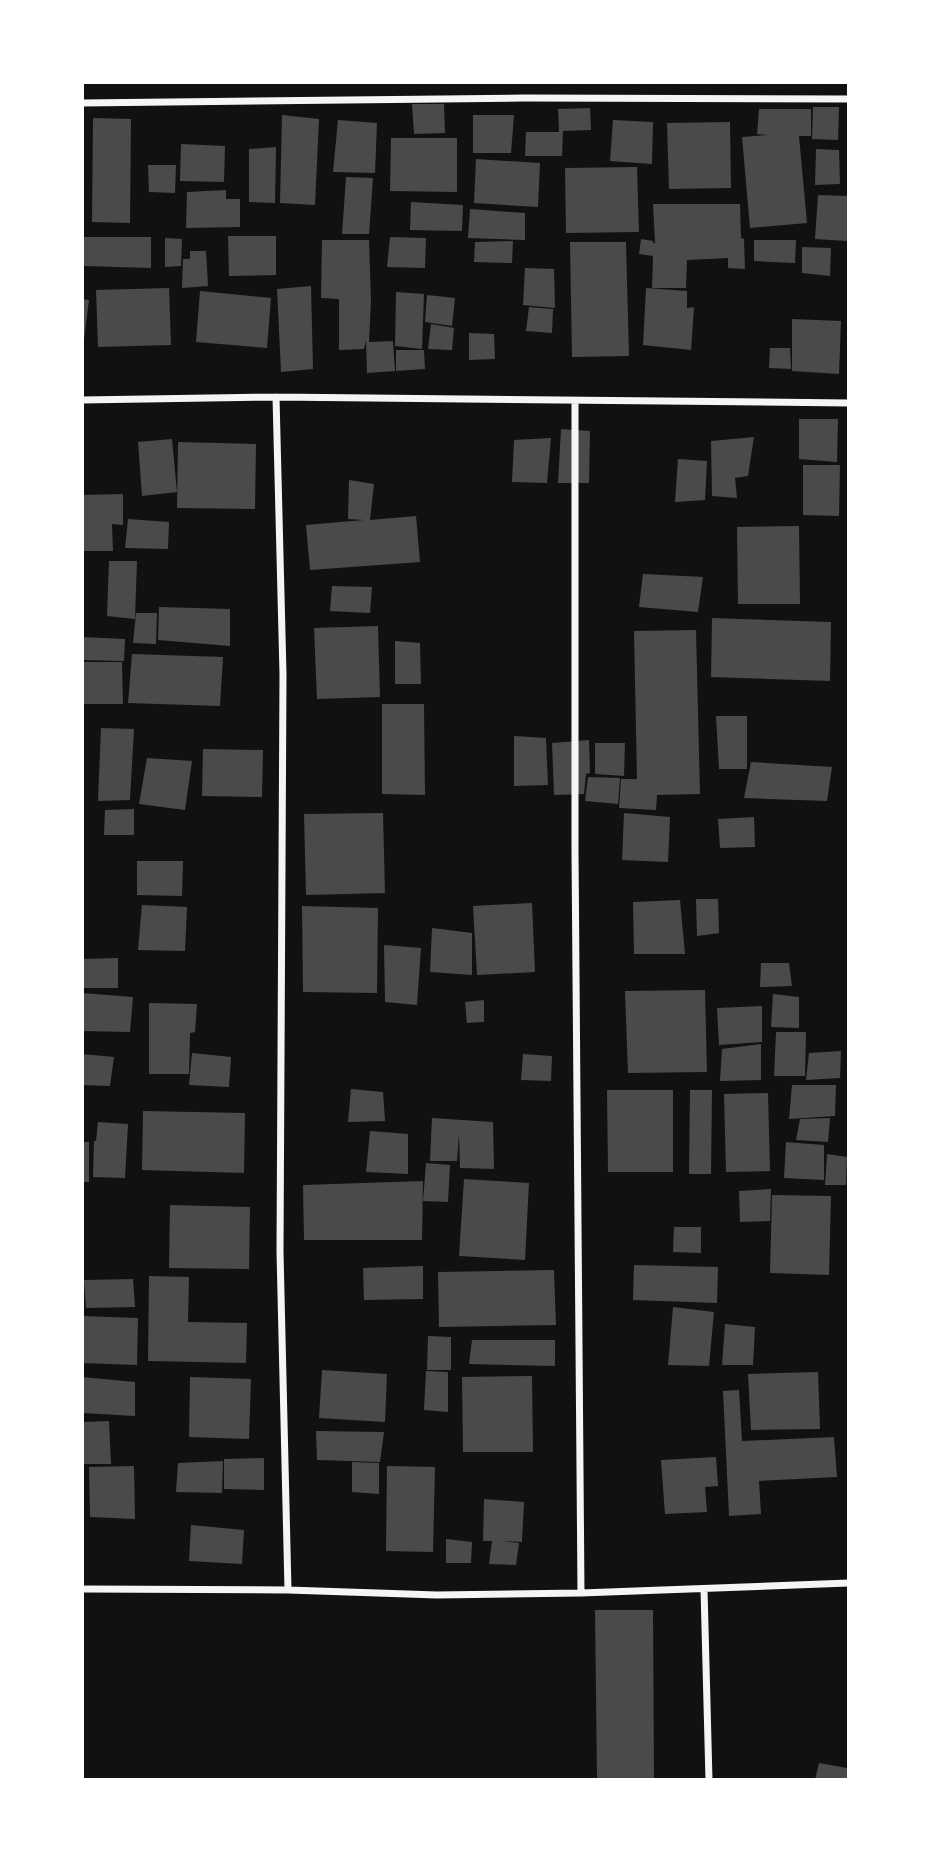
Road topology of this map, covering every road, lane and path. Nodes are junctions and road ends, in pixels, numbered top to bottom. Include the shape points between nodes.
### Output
1 (849, 99) edge
2 (82, 103) edge
3 (276, 397) junction
4 (82, 400) edge
5 (575, 401) junction
6 (849, 403) edge
7 (849, 1583) edge
8 (82, 1589) edge
9 (704, 1589) junction
10 (288, 1590) junction
11 (581, 1593) junction
12 (709, 1780) edge

1 - 2 street
3 - 4 street
3 - 5 street
3 - 10 street via 284,674 281,1252
5 - 6 street
5 - 11 street
7 - 9 street
8 - 10 street
9 - 11 street
9 - 12 street
10 - 11 street

